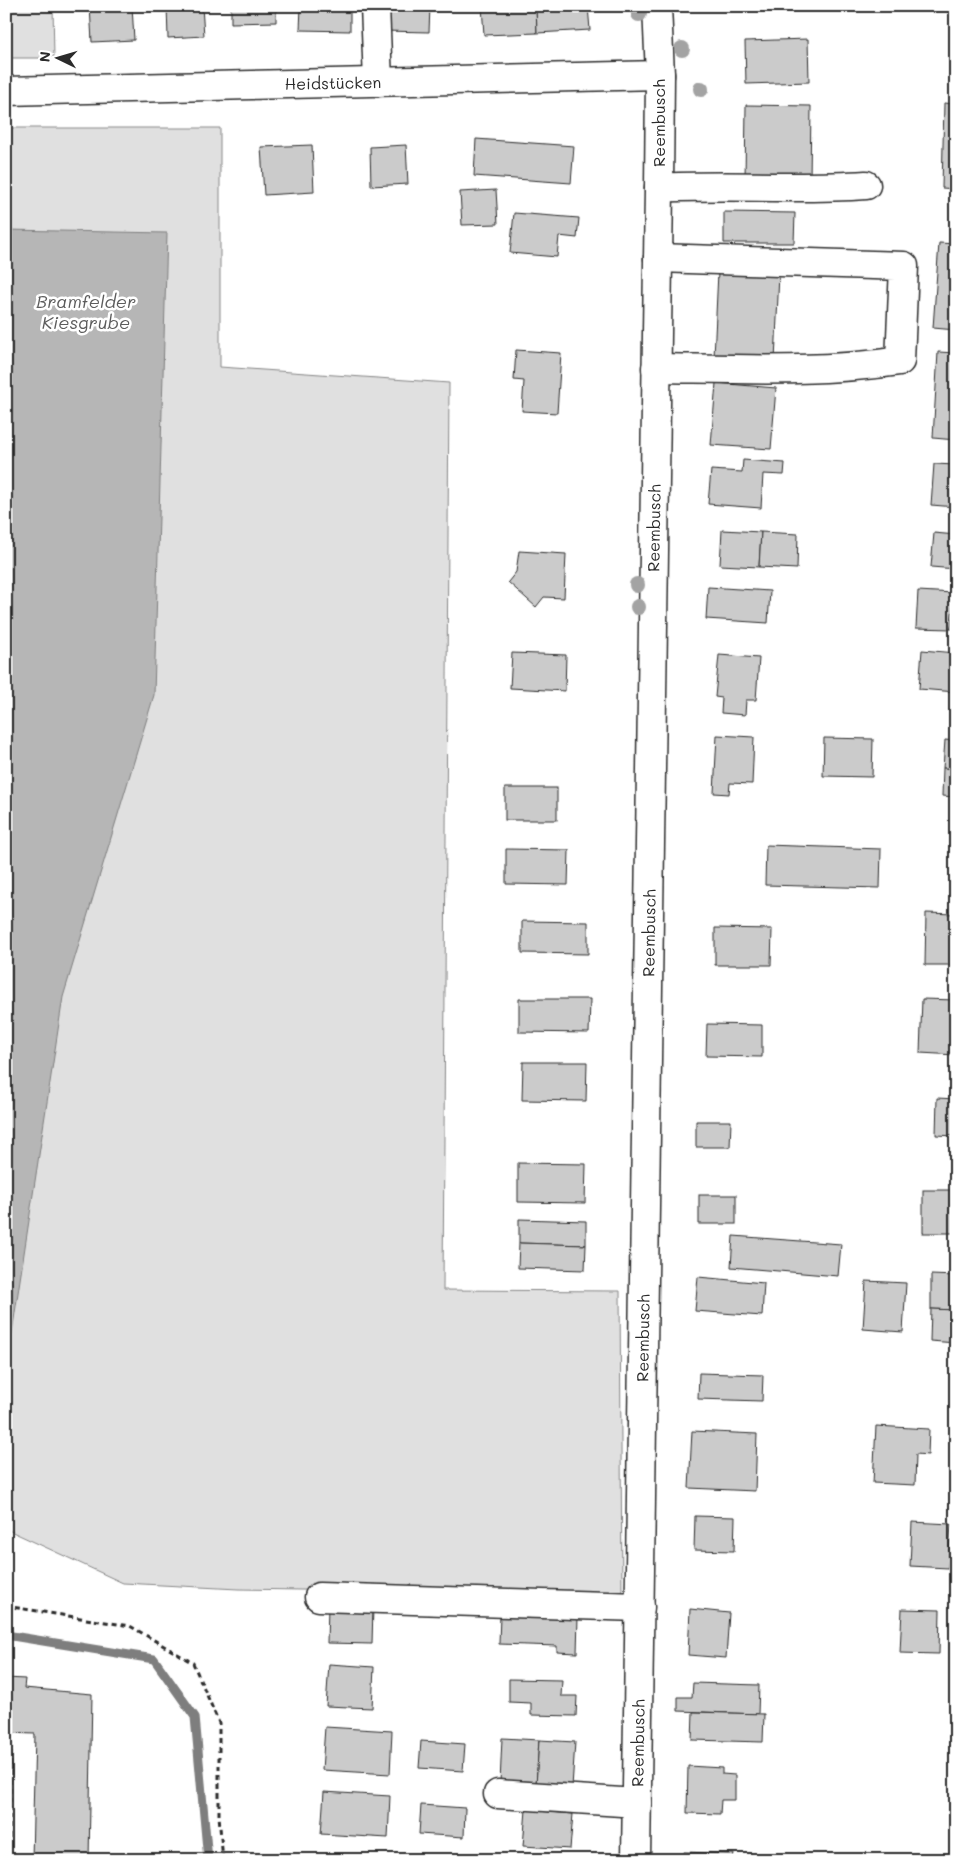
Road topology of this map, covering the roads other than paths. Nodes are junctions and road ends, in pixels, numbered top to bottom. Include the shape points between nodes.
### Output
1 (375, 6) edge
2 (657, 6) edge
3 (660, 76) junction
4 (378, 82) junction
5 (6, 92) edge
6 (866, 185) dead end
7 (659, 188) junction
8 (658, 258) junction
9 (656, 368) junction
10 (320, 1597) dead end
11 (640, 1606) junction
12 (498, 1794) dead end
13 (637, 1803) junction
14 (636, 1860) edge

1 - 4 street
2 - 3 street, Reembusch
3 - 4 street, Heidstücken
3 - 7 street, Reembusch
4 - 5 street, Heidstücken
6 - 7 street
7 - 8 street, Reembusch
8 - 9 street, Reembusch
8 - 9 street via 904,266 904,292 900,361 867,366 767,370
9 - 11 street, Reembusch
10 - 11 street
11 - 13 street, Reembusch
12 - 13 street
13 - 14 street, Reembusch

